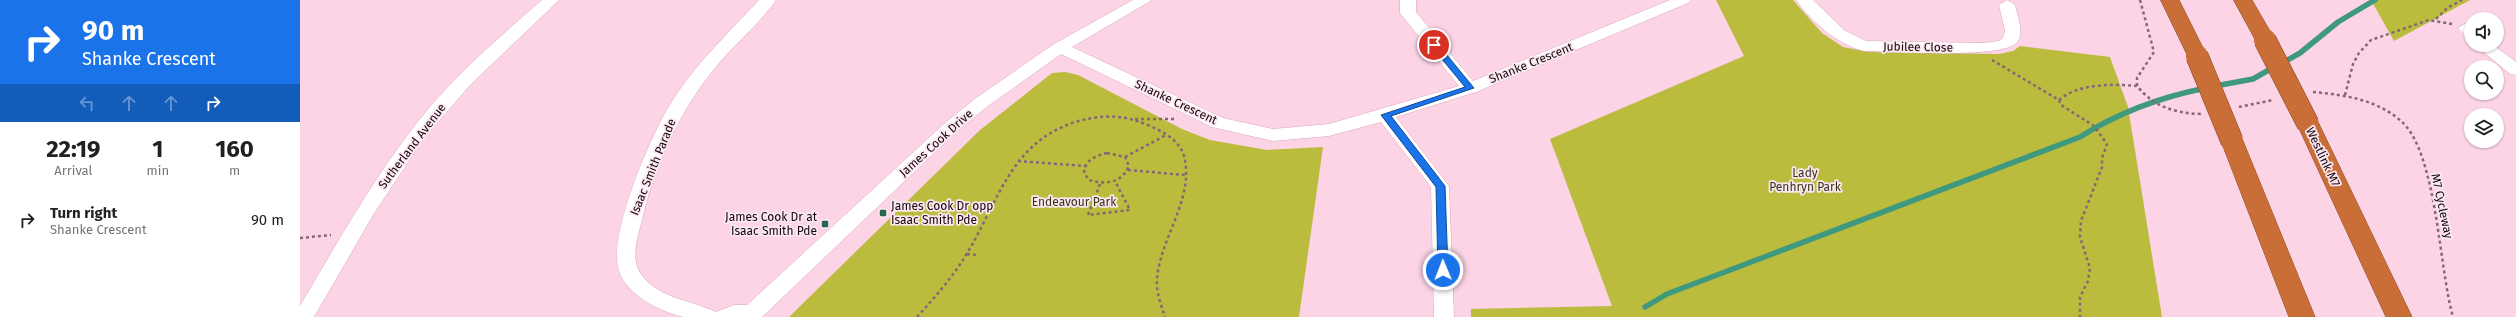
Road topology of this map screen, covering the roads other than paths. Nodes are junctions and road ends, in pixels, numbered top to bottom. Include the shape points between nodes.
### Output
1 (551, 0) edge
2 (768, 0) edge
3 (1144, 0) edge
4 (1408, 0) edge
5 (1684, 0) edge
6 (1804, 0) edge
7 (2170, 0) edge
8 (2243, 0) edge
9 (2007, 5) dead end
10 (1060, 47) junction
11 (2492, 52) edge
12 (2516, 70) edge
13 (1470, 88) junction
14 (1385, 115) junction
15 (751, 316) edge
16 (304, 317) edge
17 (708, 317) edge
18 (723, 317) edge
19 (1444, 317) edge
20 (2302, 317) edge
21 (2399, 317) edge

1 - 16 street, Sutherland Avenue via 494,52 437,110 378,191
2 - 17 street, Isaac Smith Parade via 680,102 647,176 626,236 628,270 642,289 669,304
3 - 10 street, James Cook Drive
4 - 13 street via 1408,13
5 - 13 street, Shanke Crescent
6 - 9 street, Jubilee Close via 1836,32 1849,41 1864,46 1984,48 2004,45 2011,40 2013,31
7 - 20 highway, bridge via 2197,56
8 - 21 highway, Westlink M7, bridge via 2308,124
10 - 14 street, Shanke Crescent via 1218,123 1273,135 1329,130
10 - 15 street, James Cook Drive via 1005,84 950,128
11 - 12 street
13 - 14 street, Shanke Crescent
14 - 19 street via 1440,186
15 - 18 street via 737,312

